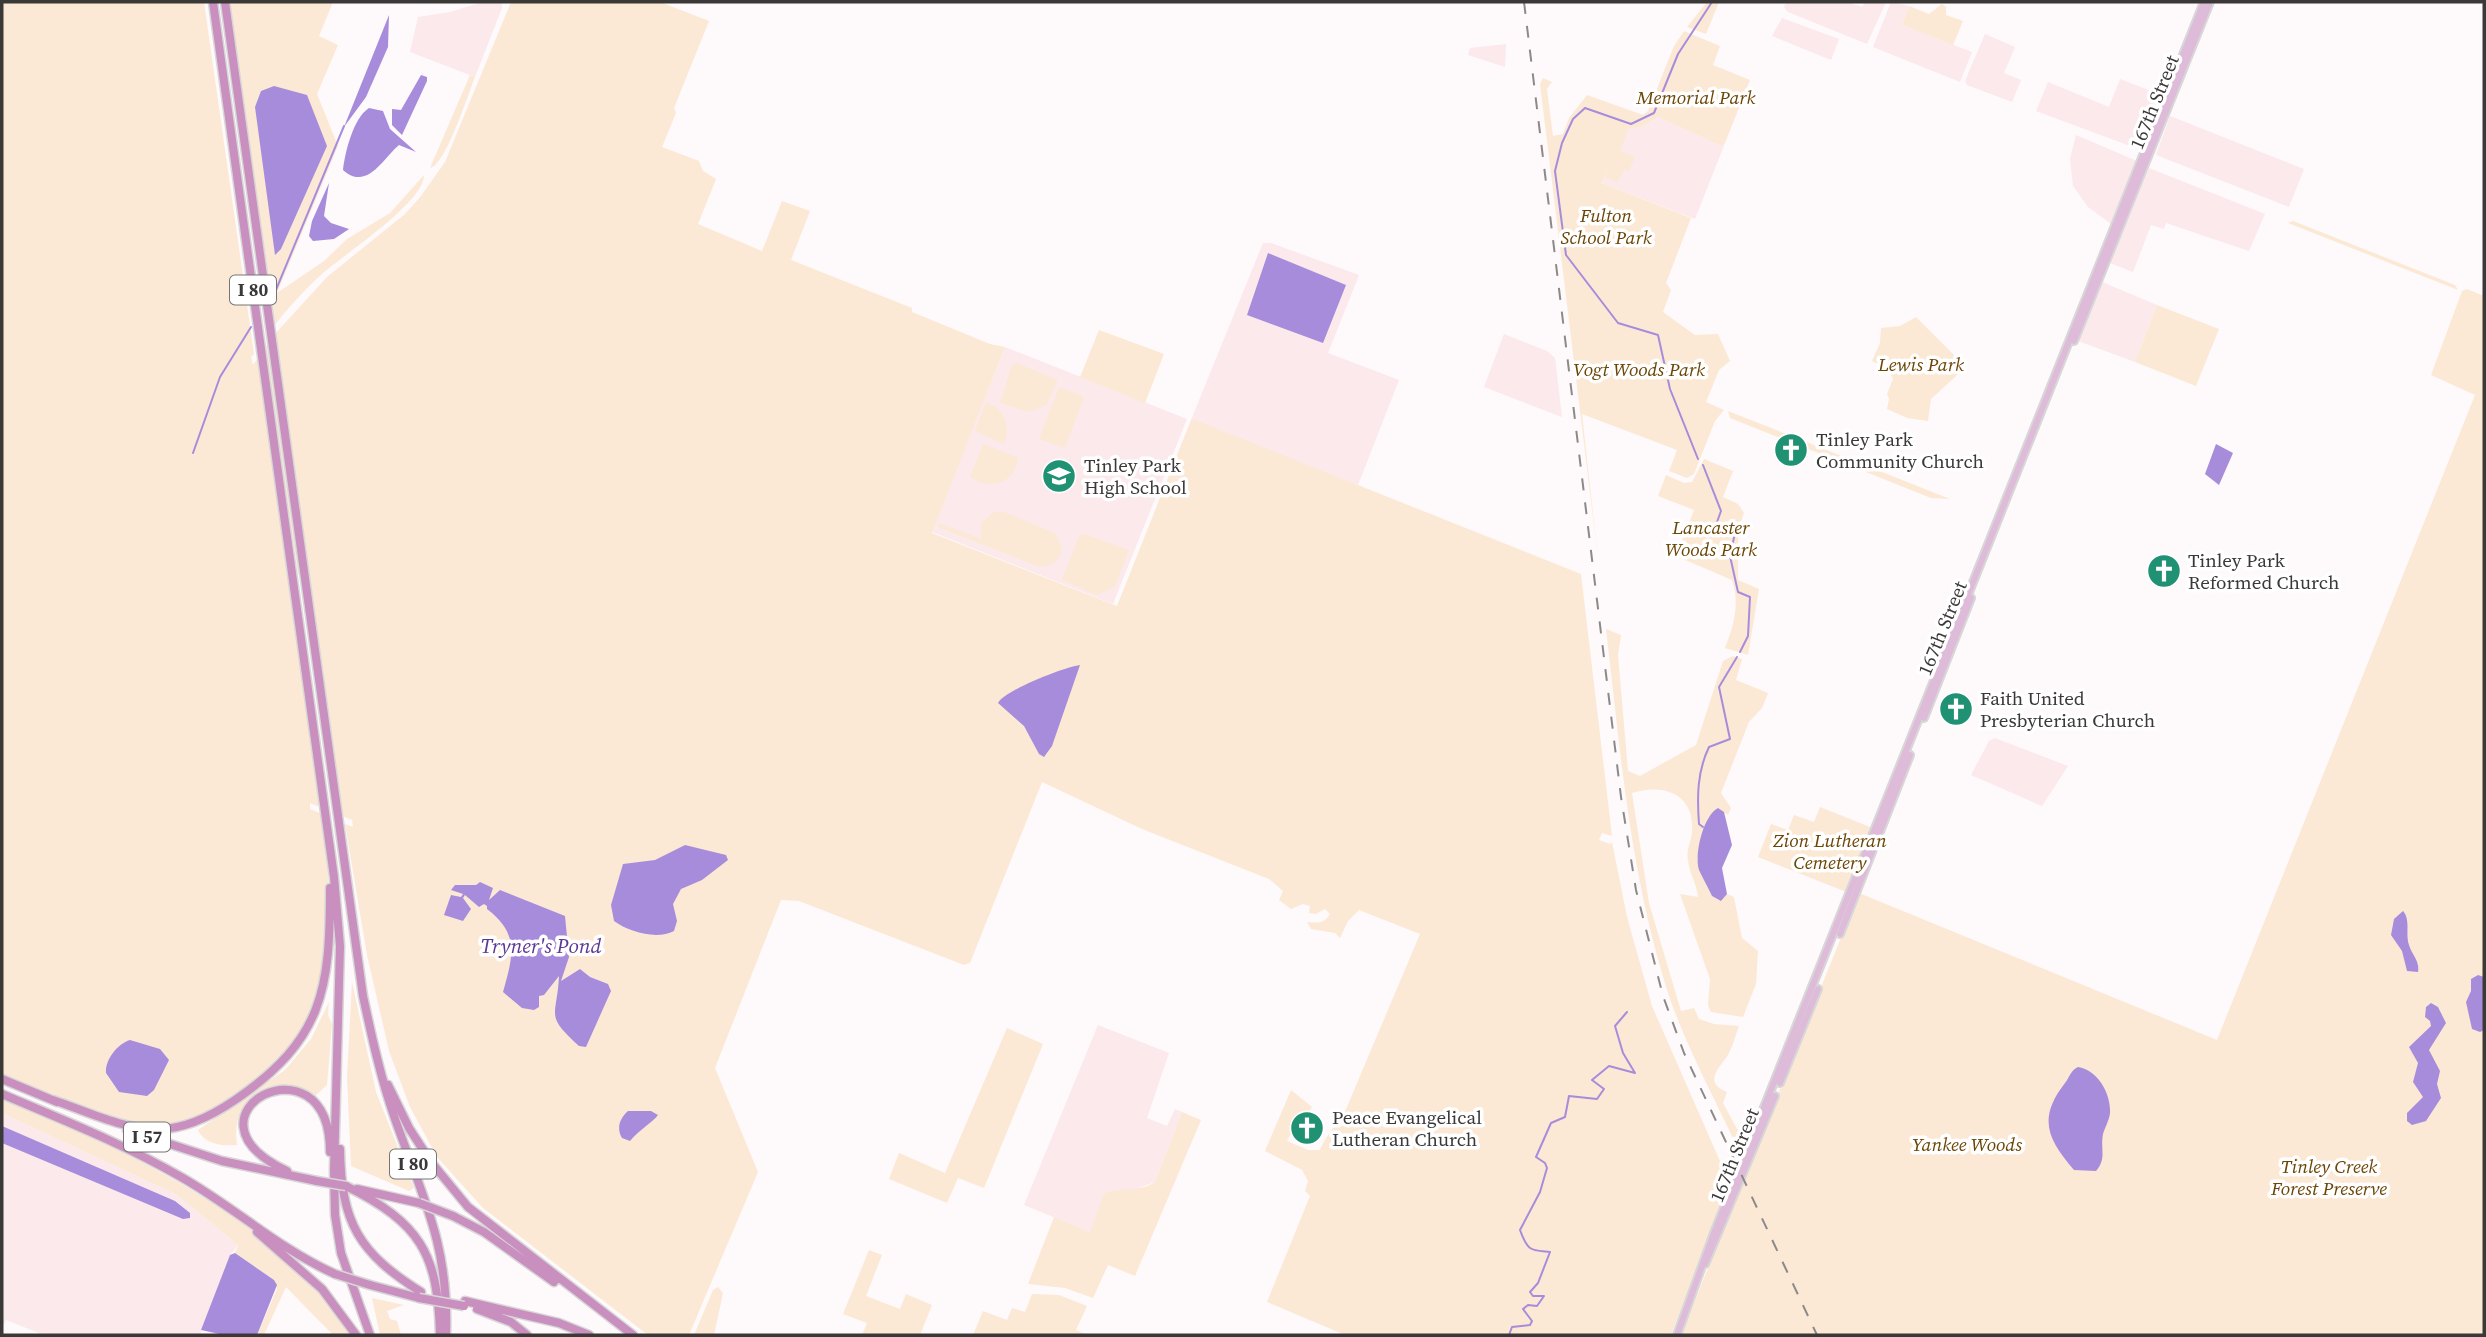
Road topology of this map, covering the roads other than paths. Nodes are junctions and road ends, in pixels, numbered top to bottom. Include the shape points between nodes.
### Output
1 (213, 2) edge
2 (225, 2) edge
3 (2204, 2) edge
4 (2210, 2) edge
5 (330, 850) junction
6 (379, 1067) junction
7 (2, 1079) edge
8 (2, 1094) edge
9 (53, 1100) junction
10 (337, 1105) junction
11 (299, 1177) junction
12 (361, 1192) junction
13 (232, 1209) junction
14 (335, 1215) junction
15 (1704, 1265) junction
16 (420, 1295) junction
17 (464, 1304) junction
18 (477, 1309) junction
19 (615, 1322) junction
20 (356, 1335) edge
21 (370, 1335) edge
22 (440, 1335) edge
23 (449, 1335) edge
24 (527, 1335) edge
25 (588, 1335) edge
26 (633, 1335) edge
27 (1677, 1335) edge

1 - 5 highway, I 80
2 - 6 highway, I 80 via 355,947
3 - 15 main road, 167th Street
4 - 15 main road, 167th Street via 1711,1257
5 - 9 highway via 331,930 318,1009 305,1036 275,1069 230,1103 175,1128 135,1128
5 - 10 highway, I 80 via 340,946
6 - 19 highway via 409,1128 448,1186 487,1225
6 - 23 highway, I 80 via 435,1224 449,1281
7 - 9 highway, I 57
8 - 13 highway, I 57 via 108,1138
9 - 11 highway, I 57 via 180,1149
10 - 14 highway, I 80
10 - 16 highway via 342,1192 353,1229 378,1262
11 - 12 highway, I 57, bridge
11 - 14 highway via 262,1159 245,1136 249,1108 271,1089 299,1092 320,1114 329,1139
12 - 19 highway, bridge via 419,1203 453,1216 484,1232
12 - 22 highway via 405,1224 425,1251 437,1282
13 - 16 highway, I 57, bridge via 335,1274
13 - 20 highway via 322,1289
14 - 21 highway, I 80 via 341,1253
15 - 27 main road, 167th Street
16 - 17 highway
17 - 18 highway
17 - 25 highway via 559,1323
18 - 24 highway via 511,1322
18 - 25 highway
19 - 26 highway

